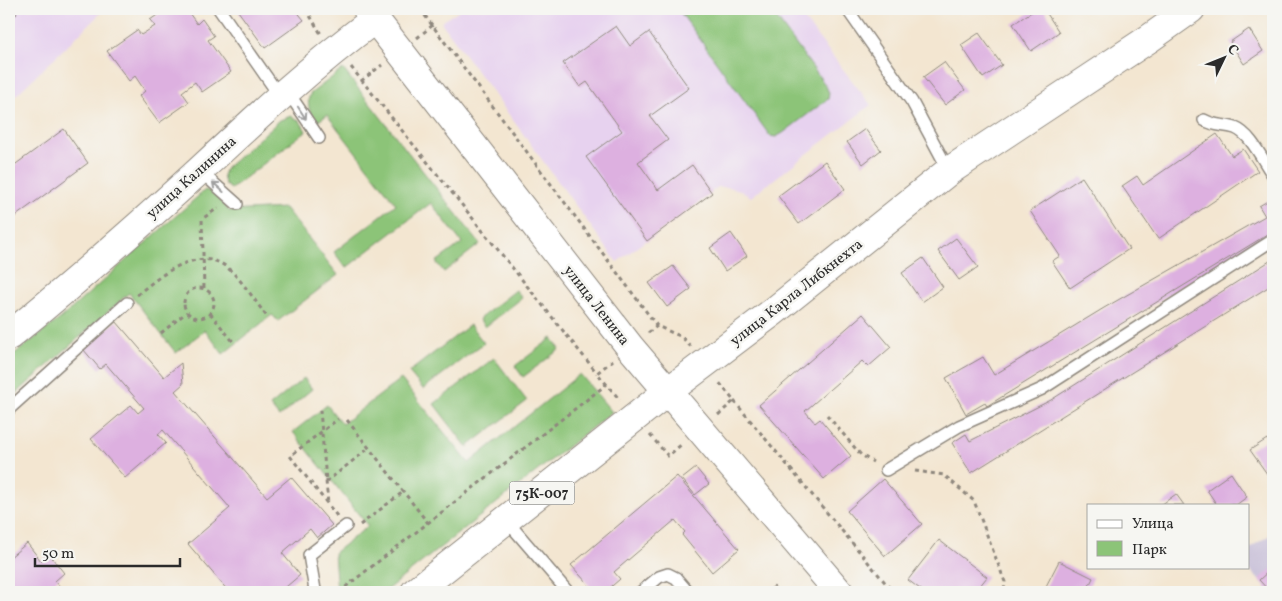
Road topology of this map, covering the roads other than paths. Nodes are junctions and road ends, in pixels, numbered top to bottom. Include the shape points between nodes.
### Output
1 (219, 9) edge
2 (847, 9) edge
3 (1191, 9) edge
4 (371, 14) edge
5 (279, 95) junction
6 (1204, 120) dead end
7 (319, 138) dead end
8 (200, 170) junction
9 (949, 171) junction
10 (1273, 174) edge
11 (234, 201) road end
12 (1273, 240) edge
13 (127, 303) road end
14 (9, 336) edge
15 (667, 392) junction
16 (9, 409) edge
17 (886, 470) road end
18 (507, 521) junction
19 (346, 526) road end
20 (312, 592) edge
21 (415, 592) edge
22 (568, 592) edge
23 (641, 592) edge
24 (688, 592) edge
25 (839, 592) edge

1 - 5 lane
2 - 9 lane via 912,102
3 - 9 main road, улица Карла Либкнехта
4 - 5 main road, улица Калинина
4 - 15 main road, улица Ленина
5 -> 7 lane via 294,101
5 - 8 main road, улица Калинина
6 - 10 lane via 1213,126 1233,127 1242,132
11 -> 8 lane
8 - 14 main road, улица Калинина
9 - 15 main road, улица Карла Либкнехта via 711,372
12 - 17 lane via 1042,389 959,426
13 - 16 lane
15 - 18 main road, улица Карла Либкнехта / 75К-007
15 - 25 main road, улица Ленина
18 - 21 main road, улица Карла Либкнехта / 75К-007
18 - 22 lane
19 - 20 lane via 309,556 315,590
23 - 24 lane via 668,574

